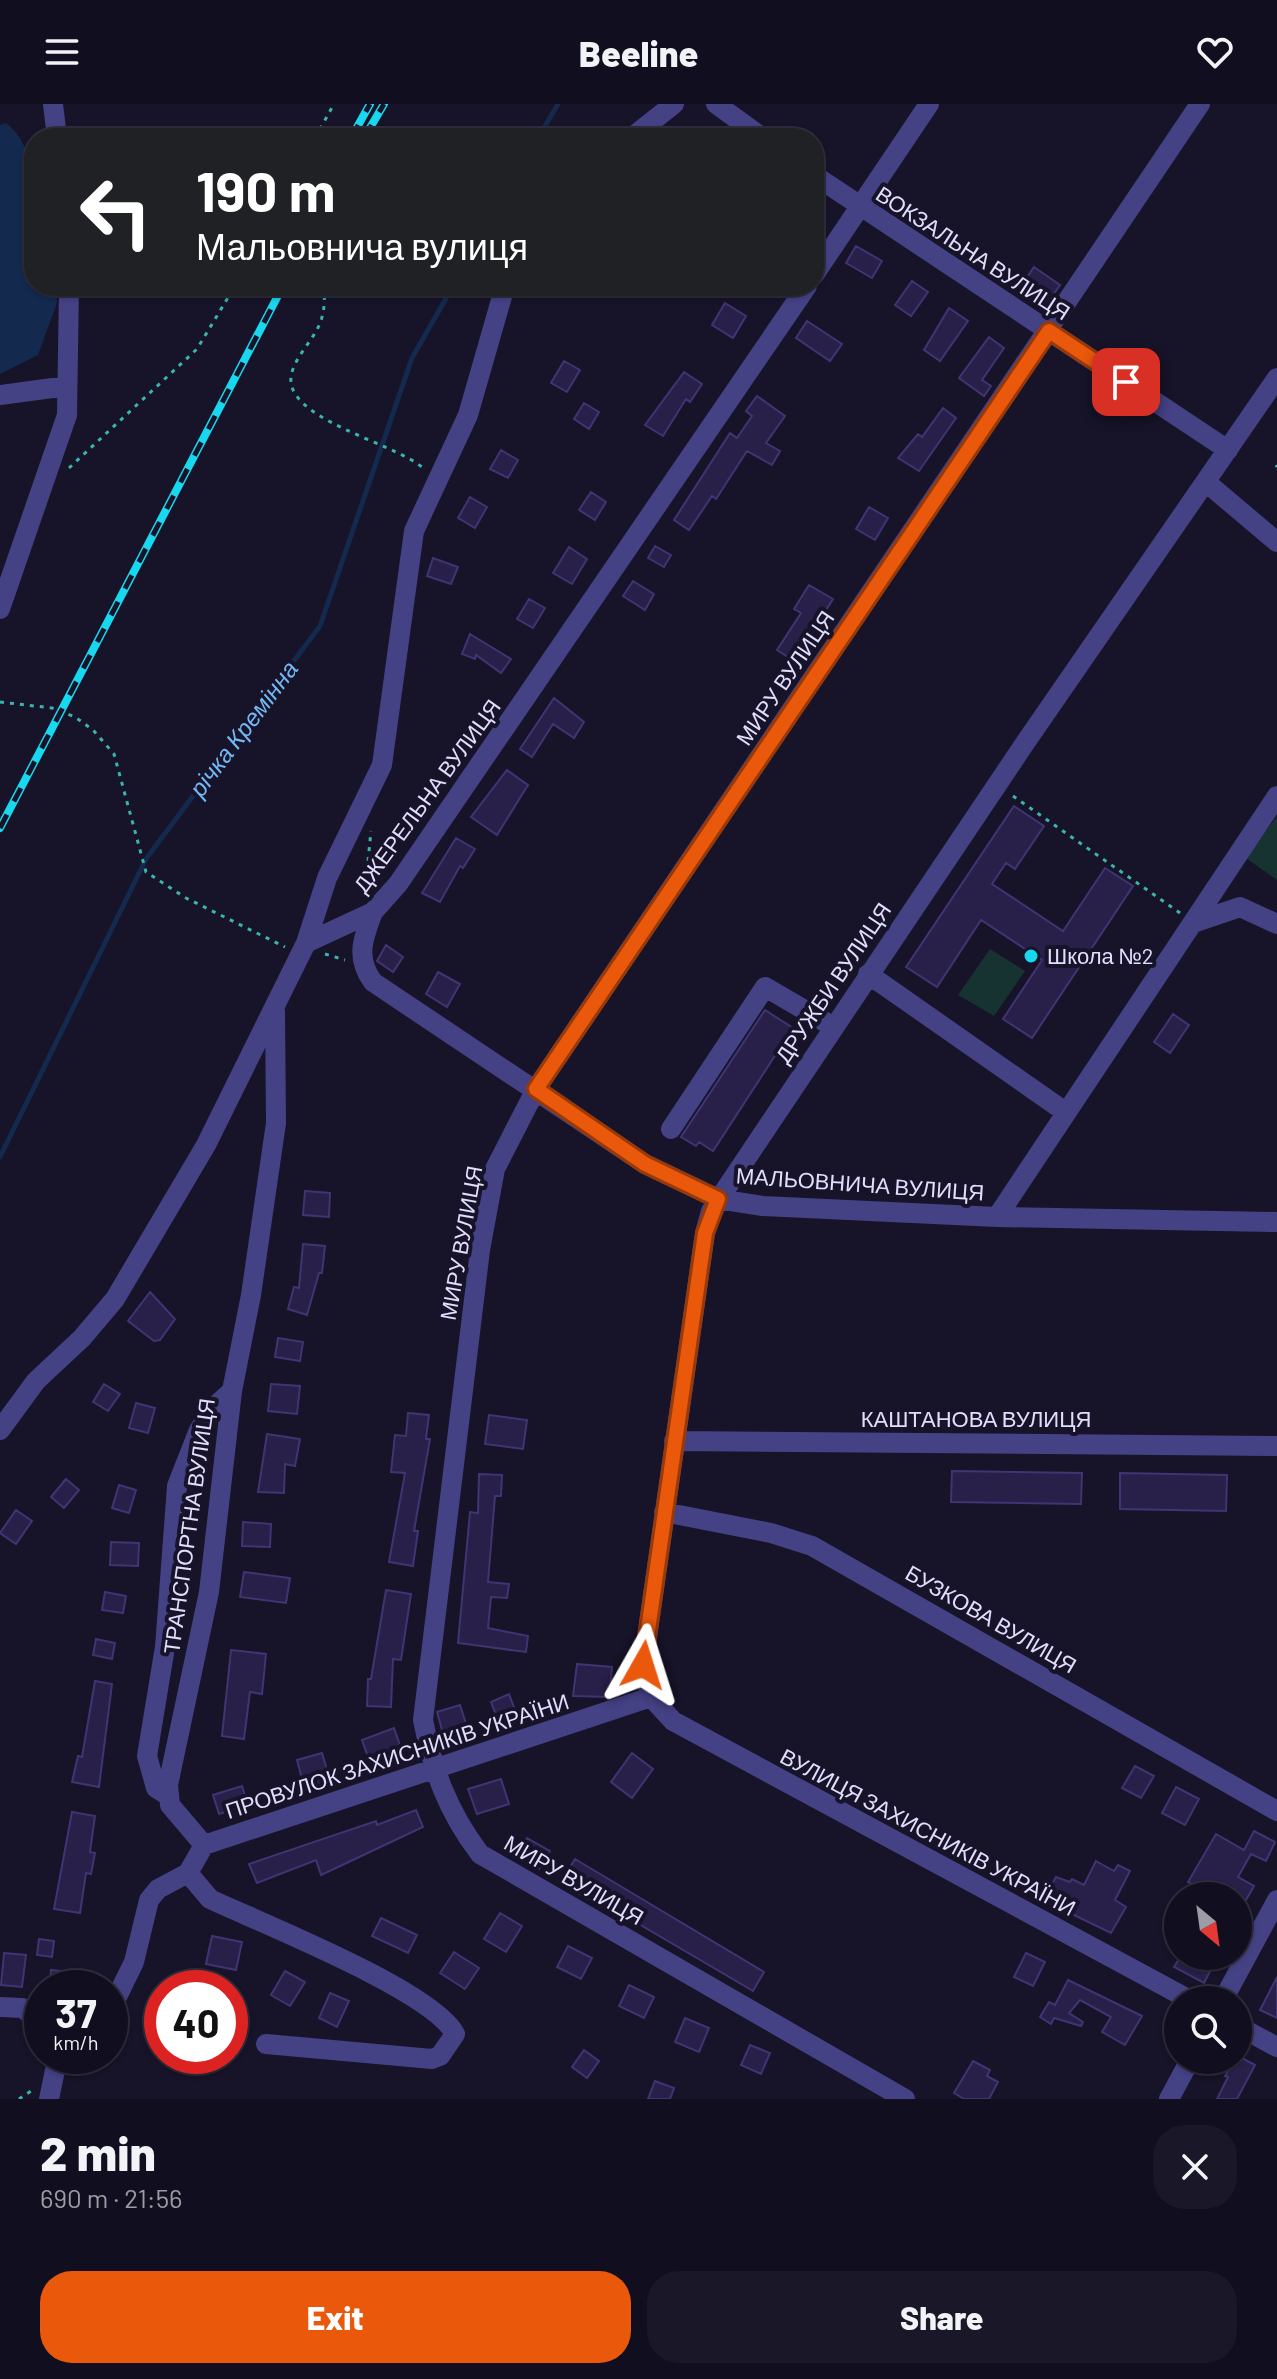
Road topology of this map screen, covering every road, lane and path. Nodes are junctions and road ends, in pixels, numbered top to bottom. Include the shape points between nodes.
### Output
1 (53, 104) edge
2 (334, 104) edge
3 (674, 104) edge
4 (716, 104) edge
5 (929, 104) edge
6 (1200, 104) edge
7 (56, 128) edge
8 (321, 128) edge
9 (644, 128) edge
10 (749, 128) edge
11 (824, 182) edge
12 (860, 208) junction
13 (824, 260) edge
14 (69, 296) edge
15 (229, 296) edge
16 (324, 296) edge
17 (502, 296) edge
18 (800, 296) edge
19 (1049, 331) junction
20 (67, 386) junction
21 (1273, 391) edge
22 (0, 395) edge
23 (1228, 450) junction
24 (60, 479) dead end
25 (1207, 483) junction
26 (435, 489) junction
27 (1277, 542) edge
28 (0, 609) edge
29 (0, 702) edge
30 (997, 784) junction
31 (1277, 796) edge
32 (373, 818) dead end
33 (373, 912) junction
34 (1193, 923) junction
35 (1277, 924) edge
36 (303, 949) junction
37 (365, 971) junction
38 (868, 974) junction
39 (275, 1003) junction
40 (832, 1026) junction
41 (536, 1089) junction
42 (1064, 1111) junction
43 (671, 1129) dead end
44 (718, 1199) junction
45 (997, 1217) junction
46 (1277, 1222) edge
47 (232, 1391) junction
48 (0, 1430) edge
49 (674, 1441) junction
50 (1277, 1446) edge
51 (664, 1512) junction
52 (651, 1697) junction
53 (433, 1770) junction
54 (169, 1796) junction
55 (1277, 1811) edge
56 (204, 1845) junction
57 (188, 1873) junction
58 (1277, 1900) edge
59 (128, 1974) edge
60 (1164, 1986) edge
61 (1231, 1986) edge
62 (0, 2007) edge
63 (24, 2009) edge
64 (1252, 2034) edge
65 (266, 2044) dead end
66 (1277, 2047) edge
67 (55, 2074) edge
68 (1182, 2074) edge
69 (49, 2099) edge
70 (905, 2099) edge
71 (1169, 2099) edge

1 - 7 street
2 - 8 path
3 - 9 street
4 - 10 street
5 - 12 street
6 - 19 street, МИРУ ВУЛИЦЯ
11 - 12 street, ВОКЗАЛЬНА ВУЛИЦЯ
12 - 13 street
12 - 19 street, ВОКЗАЛЬНА ВУЛИЦЯ
14 - 20 street
15 - 24 path via 197,349
16 - 26 path via 322,318 292,371 290,388 298,402 410,457 425,469
17 - 26 street via 468,415
18 - 33 street, ДЖЕРЕЛЬНА ВУЛИЦЯ via 437,831
19 - 23 street, ВОКЗАЛЬНА ВУЛИЦЯ
19 - 41 street, МИРУ ВУЛИЦЯ
20 - 22 street
20 - 28 street via 67,415
21 - 23 street, ДРУЖБИ ВУЛИЦЯ
23 - 25 street, ДРУЖБИ ВУЛИЦЯ
25 - 27 street
25 - 30 street, ДРУЖБИ ВУЛИЦЯ
26 - 36 street via 414,531 382,765 327,878
29 - 36 path via 52,708 93,730 114,754 146,872 186,898
30 - 34 path
30 - 38 street, ДРУЖБИ ВУЛИЦЯ
31 - 34 street
32 - 33 path via 365,890
33 - 36 street, ДЖЕРЕЛЬНА ВУЛИЦЯ
33 - 37 street via 361,942
34 - 35 street via 1240,907
34 - 42 street
36 - 37 path
36 - 39 street
37 - 41 street, МАЛЬОВНИЧА ВУЛИЦЯ via 373,982
38 - 40 street, ДРУЖБИ ВУЛИЦЯ
38 - 42 street
39 - 47 street, ТРАНСПОРТНА ВУЛИЦЯ via 276,1123
39 - 48 street via 206,1145 115,1299 36,1381
40 - 43 street via 765,987
40 - 44 street, ДРУЖБИ ВУЛИЦЯ
41 - 44 street, МАЛЬОВНИЧА ВУЛИЦЯ via 645,1164
41 - 53 street, МИРУ ВУЛИЦЯ via 495,1169 480,1250 423,1720
42 - 45 street
44 - 45 street, МАЛЬОВНИЧА ВУЛИЦЯ via 763,1206
44 - 49 street, ДРУЖБИ ВУЛИЦЯ via 705,1233
45 - 46 street, МАЛЬОВНИЧА ВУЛИЦЯ
47 - 54 street, ТРАНСПОРТНА ВУЛИЦЯ via 209,1592
47 - 54 street via 199,1430 177,1486 165,1647 147,1756 156,1788
49 - 50 street, КАШТАНОВА ВУЛИЦЯ
49 - 51 street, ДРУЖБИ ВУЛИЦЯ
51 - 52 street, ДРУЖБИ ВУЛИЦЯ via 643,1665
51 - 55 street, БУЗКОВА ВУЛИЦЯ via 812,1546
52 - 53 street, ПРОВУЛОК ЗАХИСНИКІВ УКРАЇНИ
52 - 60 street, ВУЛИЦЯ ЗАХИСНИКІВ УКРАЇНИ via 673,1721
53 - 56 street, ПРОВУЛОК ЗАХИСНИКІВ УКРАЇНИ
53 - 70 street, МИРУ ВУЛИЦЯ via 456,1823 480,1854
54 - 56 street via 170,1805
56 - 57 street
57 - 59 street via 149,1900
57 - 65 street via 210,1899 408,1991 444,2018 455,2034 432,2059
58 - 61 street
62 - 63 street
64 - 66 street
67 - 69 street
68 - 71 street

